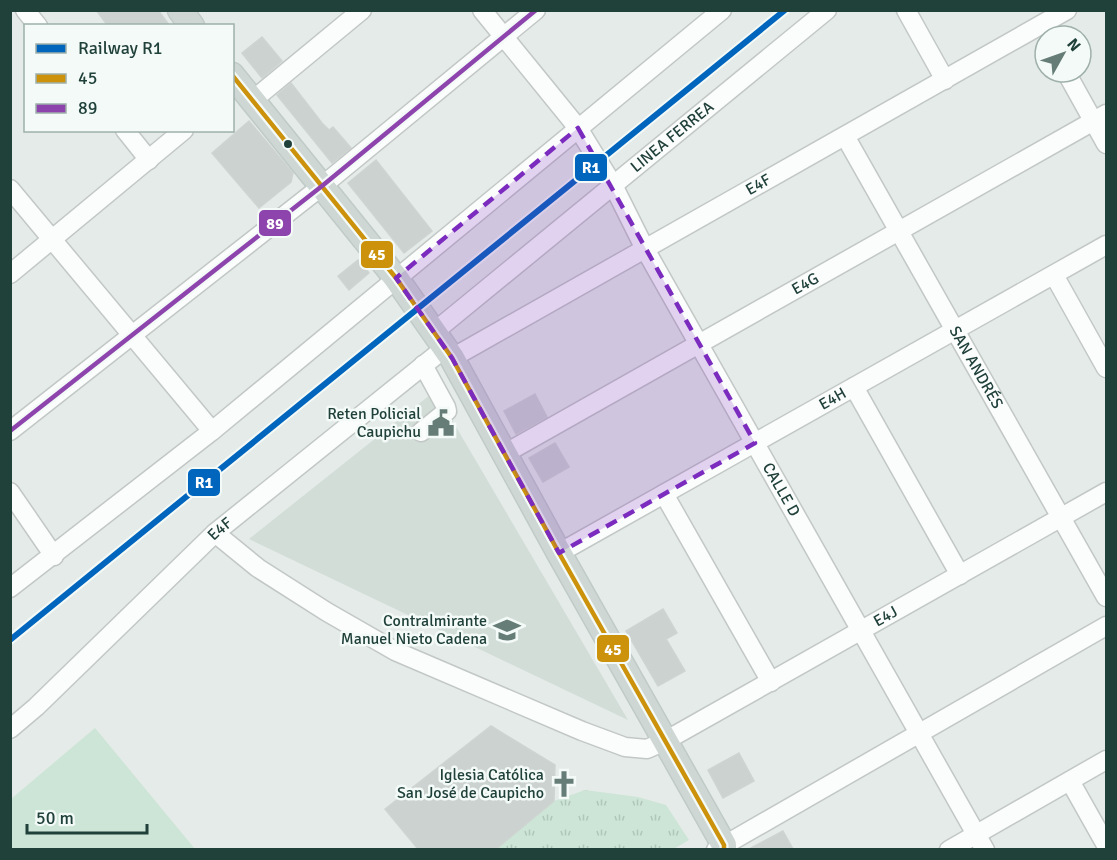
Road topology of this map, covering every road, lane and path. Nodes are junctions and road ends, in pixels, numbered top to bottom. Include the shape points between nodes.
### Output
1 (25, 10) edge
2 (180, 10) edge
3 (362, 10) edge
4 (483, 10) edge
5 (536, 10) edge
6 (722, 10) edge
7 (826, 10) edge
8 (906, 10) edge
9 (1067, 10) edge
10 (339, 17) edge
11 (36, 24) edge
12 (190, 24) edge
13 (1039, 24) edge
14 (1033, 28) edge
15 (504, 37) junction
16 (945, 80) junction
17 (1075, 84) edge
18 (239, 88) edge
19 (1100, 118) edge
20 (578, 128) junction
21 (127, 132) edge
22 (182, 132) edge
23 (845, 136) junction
24 (1107, 144) edge
25 (149, 160) junction
26 (614, 185) junction
27 (322, 186) junction
28 (10, 189) edge
29 (899, 231) junction
30 (53, 239) junction
31 (1107, 245) edge
32 (645, 249) junction
33 (10, 274) edge
34 (1054, 275) junction
35 (396, 278) junction
36 (955, 330) junction
37 (132, 335) junction
38 (699, 344) junction
39 (443, 346) junction
40 (423, 365) junction
41 (1107, 368) edge
42 (854, 387) junction
43 (10, 431) edge
44 (212, 431) junction
45 (421, 432) dead end
46 (755, 443) junction
47 (504, 454) junction
48 (10, 492) edge
49 (1107, 492) edge
50 (664, 494) junction
51 (1062, 518) junction
52 (215, 533) junction
53 (559, 554) junction
54 (54, 556) junction
55 (960, 575) junction
56 (10, 588) edge
57 (1107, 597) edge
58 (1107, 626) edge
59 (861, 631) junction
60 (771, 682) junction
61 (10, 729) edge
62 (919, 732) junction
63 (665, 741) junction
64 (1107, 760) edge
65 (1070, 781) junction
66 (981, 842) edge
67 (1107, 845) edge
68 (724, 848) edge
69 (949, 849) edge

1 - 11 street
2 - 12 main road
3 - 10 street
4 - 15 street, CALLE D
5 - 15 street
6 - 20 street
7 - 26 street, LINEA FERREA
8 - 16 street
9 - 13 street, E4F
10 - 18 street
14 - 16 street, E4F
15 - 20 street, CALLE D
15 - 27 street
16 - 23 street, E4F
17 - 19 street
18 - 27 main road
19 - 24 street
19 - 29 street, E4G
20 - 26 street, CALLE D
20 - 35 street
21 - 25 street
22 - 25 street
23 - 29 street, SAN ANDRÉS
23 - 32 street, E4F
25 - 30 street
26 - 32 street, CALLE D
26 - 39 street, LINEA FERREA
27 - 35 main road
27 - 37 street
28 - 30 street
29 - 36 street, SAN ANDRÉS
29 - 38 street, E4G
30 - 33 street
30 - 37 street
31 - 34 street, E4H
32 - 38 street, CALLE D
32 - 39 street, E4F
34 - 36 street, E4H
34 - 41 street
35 - 39 main road
35 - 44 street
36 - 42 street, E4H
36 - 51 street, SAN ANDRÉS
37 - 43 street
37 - 44 street
38 - 46 street, CALLE D
38 - 47 street, E4G
39 - 40 street, E4F
39 - 47 main road
40 - 45 street via 447,411
40 - 52 street, E4F
42 - 46 street, E4H
42 - 55 street
44 - 54 street
46 - 50 street, E4H
46 - 59 street, CALLE D
47 - 53 main road
48 - 54 street
49 - 51 street, E4J
50 - 53 street, E4H
50 - 60 street
51 - 55 street, E4J
51 - 57 street, SAN ANDRÉS
52 - 61 street, E4F
52 - 63 street, E4J via 258,568 395,651 625,747 647,749
53 - 63 main road
54 - 56 street
55 - 59 street, E4J
58 - 62 street
59 - 60 street, E4J
59 - 62 street, CALLE D
60 - 63 street, E4J
62 - 66 street, CALLE D
62 - 68 street
63 - 68 main road
64 - 65 street
65 - 66 street
65 - 67 street
66 - 69 street

